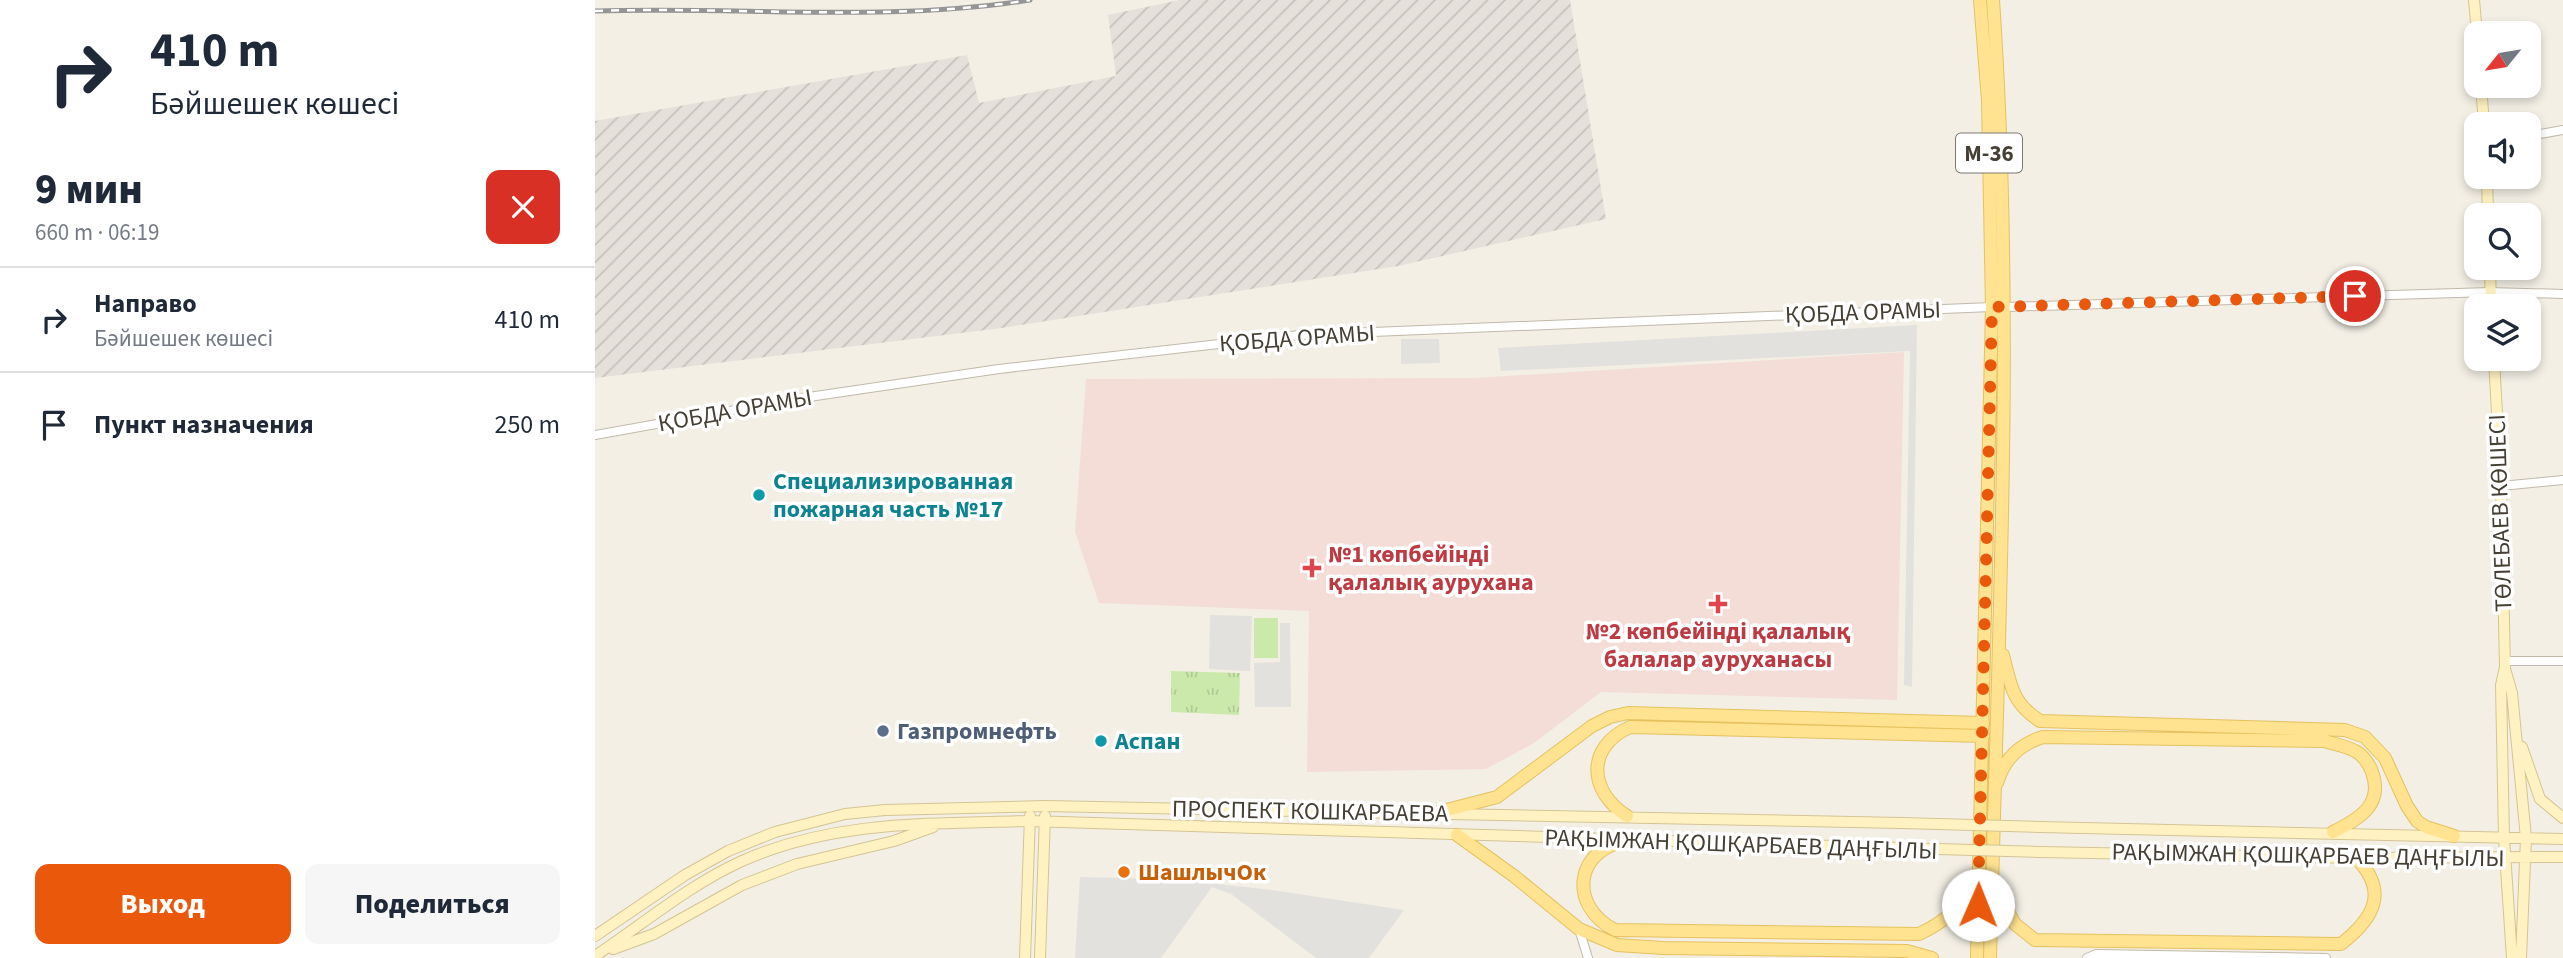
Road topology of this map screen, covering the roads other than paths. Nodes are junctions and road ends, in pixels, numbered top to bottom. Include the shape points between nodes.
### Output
1 (1980, 0) edge
2 (1993, 0) edge
3 (2474, 0) edge
4 (2476, 21) edge
5 (2563, 130) edge
6 (2541, 134) edge
7 (2490, 280) edge
8 (2490, 292) junction
9 (2563, 293) edge
10 (1999, 307) junction
11 (2495, 371) edge
12 (595, 435) edge
13 (2563, 480) edge
14 (2501, 486) junction
15 (2000, 642) junction
16 (2563, 661) edge
17 (2505, 664) junction
18 (1983, 729) junction
19 (2516, 731) junction
20 (1993, 800) junction
21 (1030, 806) junction
22 (1045, 806) junction
23 (1435, 813) junction
24 (1575, 815) joint
25 (1627, 816) junction
26 (2563, 818) edge
27 (1030, 821) junction
28 (1045, 821) junction
29 (945, 823) junction
30 (2333, 832) junction
31 (1457, 835) junction
32 (2454, 836) junction
33 (2504, 838) junction
34 (2526, 838) junction
35 (2563, 839) edge
36 (1630, 841) junction
37 (2527, 856) junction
38 (2506, 857) junction
39 (2563, 857) edge
40 (2356, 859) junction
41 (1979, 879) junction
42 (1992, 884) junction
43 (1579, 929) junction
44 (595, 936) edge
45 (596, 956) edge
46 (1025, 958) edge
47 (1040, 958) edge
48 (1588, 958) edge
49 (1932, 958) edge
50 (1977, 958) edge
51 (1990, 958) edge
52 (2087, 958) edge
53 (2326, 958) edge
54 (2512, 958) edge
55 (2521, 958) edge

1 - 10 main road, M-36
2 - 10 main road, M-36 via 2000,112
3 - 4 main road
5 - 6 street
7 - 8 main road
8 - 9 street, ҚОБДА ОРАМЫ
8 - 10 street, ҚОБДА ОРАМЫ
10 - 12 street, ҚОБДА ОРАМЫ via 1299,335 992,370
10 - 15 main road, M-36
10 - 18 main road, M-36
11 - 14 main road, ТӨЛЕБАЕВ КӨШЕСІ
13 - 14 street
14 - 17 main road, ТӨЛЕБАЕВ КӨШЕСІ
15 - 20 main road, M-36
15 - 32 main road via 2013,694 2023,710 2040,721 2345,730 2365,737 2385,758 2417,821
16 - 17 street
17 - 19 main road, ТӨЛЕБАЕВ КӨШЕСІ
17 - 33 main road, ТӨЛЕБАЕВ КӨШЕСІ via 2501,685
18 - 23 main road via 1628,713 1592,726 1497,797
18 - 25 main road via 1630,727 1616,733 1606,745 1597,781 1606,799
18 - 41 main road, M-36
19 - 26 main road via 2540,799
19 - 34 main road, ТӨЛЕБАЕВ КӨШЕСІ
20 - 30 main road via 2005,763 2027,742 2043,737 2324,741 2358,751 2375,781 2375,799 2364,814
20 - 42 main road, M-36
21 - 22 main road, ПРОСПЕКТ КОШКАРБАЕВА
21 - 27 main road
21 - 44 main road via 845,814 775,832 685,875
22 - 23 main road, ПРОСПЕКТ КОШКАРБАЕВА
22 - 28 main road
23 - 24 main road, ПРОСПЕКТ КОШКАРБАЕВА
24 - 25 main road, РАҚЫМЖАН ҚОШҚАРБАЕВ ДАҢҒЫЛЫ
25 - 30 main road, РАҚЫМЖАН ҚОШҚАРБАЕВ ДАҢҒЫЛЫ, bridge
27 - 28 main road, РАҚЫМЖАН ҚОШҚАРБАЕВ ДАҢҒЫЛЫ
27 - 29 main road
27 - 46 main road
28 - 31 main road, РАҚЫМЖАН ҚОШҚАРБАЕВ ДАҢҒЫЛЫ
28 - 47 main road
29 - 45 main road via 894,841 797,864 742,885 654,934
29 - 45 main road via 839,831 782,845 700,884
30 - 32 main road, РАҚЫМЖАН ҚОШҚАРБАЕВ ДАҢҒЫЛЫ
31 - 36 main road, РАҚЫМЖАН ҚОШҚАРБАЕВ ДАҢҒЫЛЫ
31 - 43 main road
32 - 33 main road, РАҚЫМЖАН ҚОШҚАРБАЕВ ДАҢҒЫЛЫ
33 - 34 main road, РАҚЫМЖАН ҚОШҚАРБАЕВ ДАҢҒЫЛЫ
33 - 38 main road, ТӨЛЕБАЕВ КӨШЕСІ
34 - 35 main road, РАҚЫМЖАН ҚОШҚАРБАЕВ ДАҢҒЫЛЫ
34 - 37 main road, ТӨЛЕБАЕВ КӨШЕСІ
36 - 40 main road, РАҚЫМЖАН ҚОШҚАРБАЕВ ДАҢҒЫЛЫ, bridge
36 - 41 main road via 1602,848 1585,872 1585,901 1591,914 1615,930 1919,934 1941,924
37 - 38 main road, РАҚЫМЖАН ҚОШҚАРБАЕВ ДАҢҒЫЛЫ
37 - 39 main road, РАҚЫМЖАН ҚОШҚАРБАЕВ ДАҢҒЫЛЫ
37 - 55 main road, ТӨЛЕБАЕВ КӨШЕСІ
38 - 40 main road, РАҚЫМЖАН ҚОШҚАРБАЕВ ДАҢҒЫЛЫ
38 - 54 main road, ТӨЛЕБАЕВ КӨШЕСІ
40 - 42 main road via 2372,881 2373,908 2367,921 2341,944 2035,940 2015,923
41 - 50 main road, M-36
42 - 51 main road, M-36
43 - 48 street
43 - 49 main road via 1617,945 1640,947 1907,951
52 - 53 street via 2096,954

